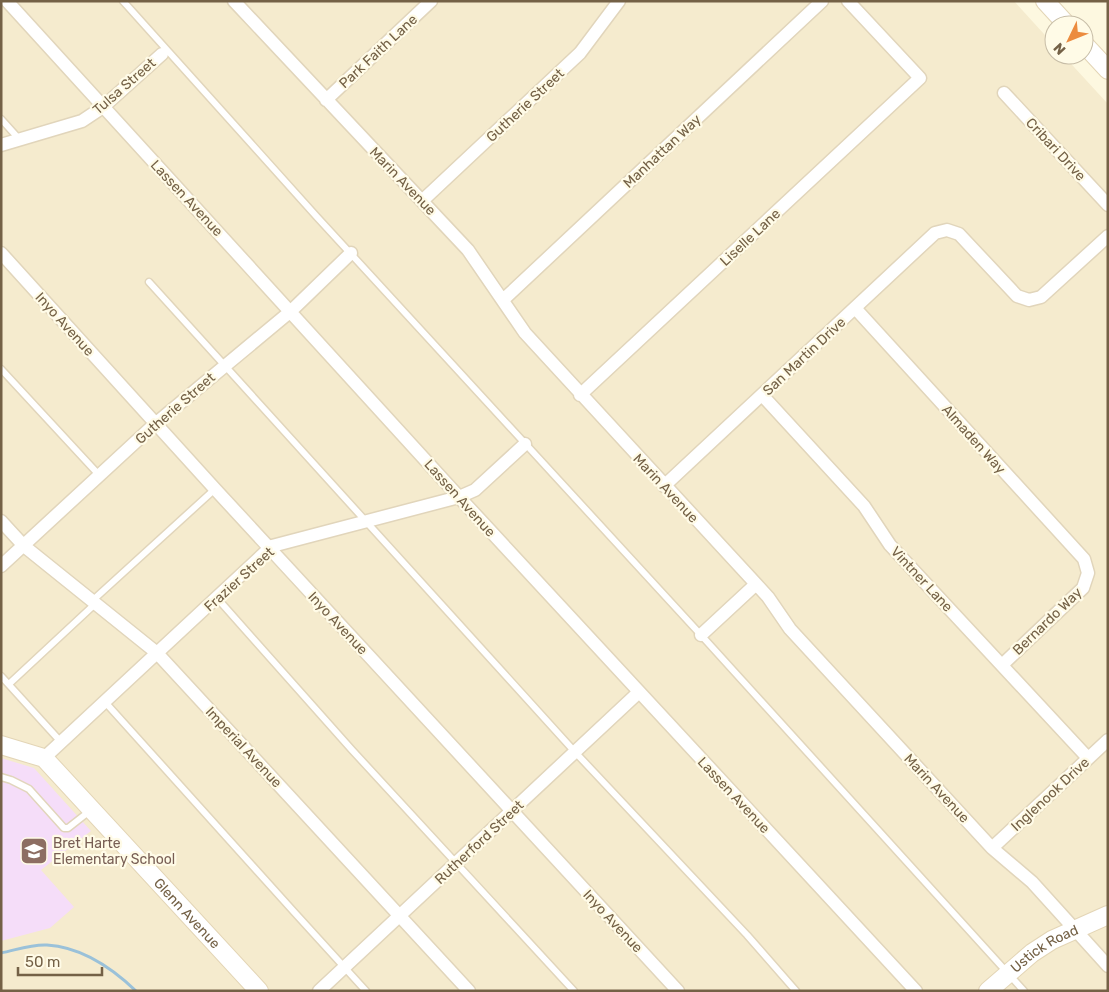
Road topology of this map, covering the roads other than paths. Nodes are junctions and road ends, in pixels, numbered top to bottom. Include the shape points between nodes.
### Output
1 (7, 1) edge
2 (123, 1) edge
3 (234, 1) edge
4 (431, 1) edge
5 (620, 1) edge
6 (822, 1) edge
7 (848, 1) edge
8 (1045, 1) edge
9 (417, 6) edge
10 (1058, 15) edge
11 (164, 52) junction
12 (1094, 55) edge
13 (1108, 70) edge
14 (1004, 93) dead end
15 (326, 100) junction
16 (103, 107) junction
17 (1, 120) edge
18 (20, 140) junction
19 (1, 145) edge
20 (422, 201) junction
21 (1108, 205) edge
22 (1108, 236) edge
23 (1, 253) edge
24 (351, 253) junction
25 (150, 282) dead end
26 (503, 300) junction
27 (855, 308) junction
28 (291, 311) junction
29 (225, 366) junction
30 (1, 368) edge
31 (580, 395) junction
32 (762, 395) junction
33 (155, 424) junction
34 (525, 444) junction
35 (100, 476) junction
36 (664, 486) junction
37 (215, 489) junction
38 (459, 498) junction
39 (1, 521) edge
40 (366, 522) junction
41 (24, 546) junction
42 (270, 549) junction
43 (1, 566) edge
44 (1088, 573) joint
45 (755, 585) junction
46 (217, 598) junction
47 (94, 602) junction
48 (701, 635) junction
49 (157, 653) junction
50 (1002, 665) junction
51 (1, 676) edge
52 (9, 684) junction
53 (639, 692) junction
54 (105, 702) junction
55 (1108, 740) edge
56 (61, 742) junction
57 (1, 745) edge
58 (575, 752) junction
59 (44, 758) junction
60 (1088, 758) junction
61 (1, 777) edge
62 (92, 809) junction
63 (512, 812) junction
64 (992, 848) junction
65 (456, 864) junction
66 (1108, 915) edge
67 (400, 916) junction
68 (1074, 930) junction
69 (1108, 966) edge
70 (345, 967) junction
71 (1008, 972) junction
72 (259, 991) edge
73 (319, 991) edge
74 (366, 991) edge
75 (469, 991) edge
76 (574, 991) edge
77 (678, 991) edge
78 (796, 991) edge
79 (916, 991) edge
80 (988, 991) edge
81 (1024, 991) edge

1 - 16 street, Lassen Avenue
2 - 11 lane
3 - 15 street, Marin Avenue
4 - 9 street, Park Faith Lane
5 - 20 street, Gutherie Street via 580,53
6 - 26 street, Manhattan Way
7 - 31 street, Liselle Lane via 920,78
8 - 10 street
9 - 15 street, Park Faith Lane
11 - 16 street, Tulsa Street
11 - 24 lane
12 - 13 street
14 - 21 street, Cribari Drive
15 - 20 street, Marin Avenue
16 - 18 street, Tulsa Street via 82,121
16 - 28 street, Lassen Avenue
17 - 18 lane
18 - 19 street, Tulsa Street
20 - 26 street, Marin Avenue via 468,250
22 - 27 street, San Martin Drive via 1041,297 1029,300 1017,296 959,234 947,230 935,233
23 - 33 street, Inyo Avenue
24 - 28 street, Gutherie Street
24 - 34 lane
25 - 29 lane
26 - 31 street, Marin Avenue via 525,333
27 - 32 street, San Martin Drive
27 - 44 street, Almaden Way via 1084,559
28 - 29 street, Gutherie Street
28 - 38 street, Lassen Avenue
29 - 33 street, Gutherie Street
29 - 40 lane
30 - 35 lane
31 - 36 street, Marin Avenue
32 - 36 street, San Martin Drive
32 - 50 street, Vintner Lane via 864,506 890,545
33 - 35 street, Gutherie Street
33 - 37 street, Inyo Avenue
34 - 38 street, Frazier Street via 475,490
34 - 48 lane
35 - 41 street, Gutherie Street
36 - 45 street, Marin Avenue
37 - 42 street, Inyo Avenue
37 - 47 lane
38 - 40 street, Frazier Street
38 - 53 street, Lassen Avenue
39 - 41 street, Imperial Avenue
40 - 42 street, Frazier Street
40 - 58 lane
41 - 43 street, Gutherie Street
41 - 47 street, Imperial Avenue
42 - 46 street, Frazier Street
42 - 63 street, Inyo Avenue
44 - 50 street, Bernardo Way via 1083,588
45 - 48 street
45 - 64 street, Marin Avenue via 768,597 790,629
46 - 49 street, Frazier Street
46 - 65 lane
47 - 49 street, Imperial Avenue
47 - 52 lane
48 - 71 lane
49 - 54 street, Frazier Street
49 - 67 street, Imperial Avenue
50 - 60 street, Vintner Lane
51 - 52 lane
52 - 56 lane
53 - 58 street, Rutherford Street
53 - 79 street, Lassen Avenue
54 - 56 street, Frazier Street
54 - 70 lane
55 - 60 street, Inglenook Drive
56 - 59 street, Frazier Street
57 - 59 street, Glenn Avenue
58 - 63 street, Rutherford Street
58 - 78 lane
59 - 62 street, Glenn Avenue
60 - 64 street, Inglenook Drive
61 - 62 lane via 29,790 60,826 68,828
62 - 72 street, Glenn Avenue
63 - 65 street, Rutherford Street
63 - 77 street, Inyo Avenue
64 - 68 street, Marin Avenue via 1032,882
65 - 67 street, Rutherford Street
65 - 76 lane
66 - 68 street, Ustick Road
67 - 70 street, Rutherford Street
67 - 75 street, Imperial Avenue
68 - 69 street, Marin Avenue
68 - 71 street, Ustick Road via 1045,944
70 - 73 street, Rutherford Street
70 - 74 lane
71 - 80 street, Ustick Road
71 - 81 lane

